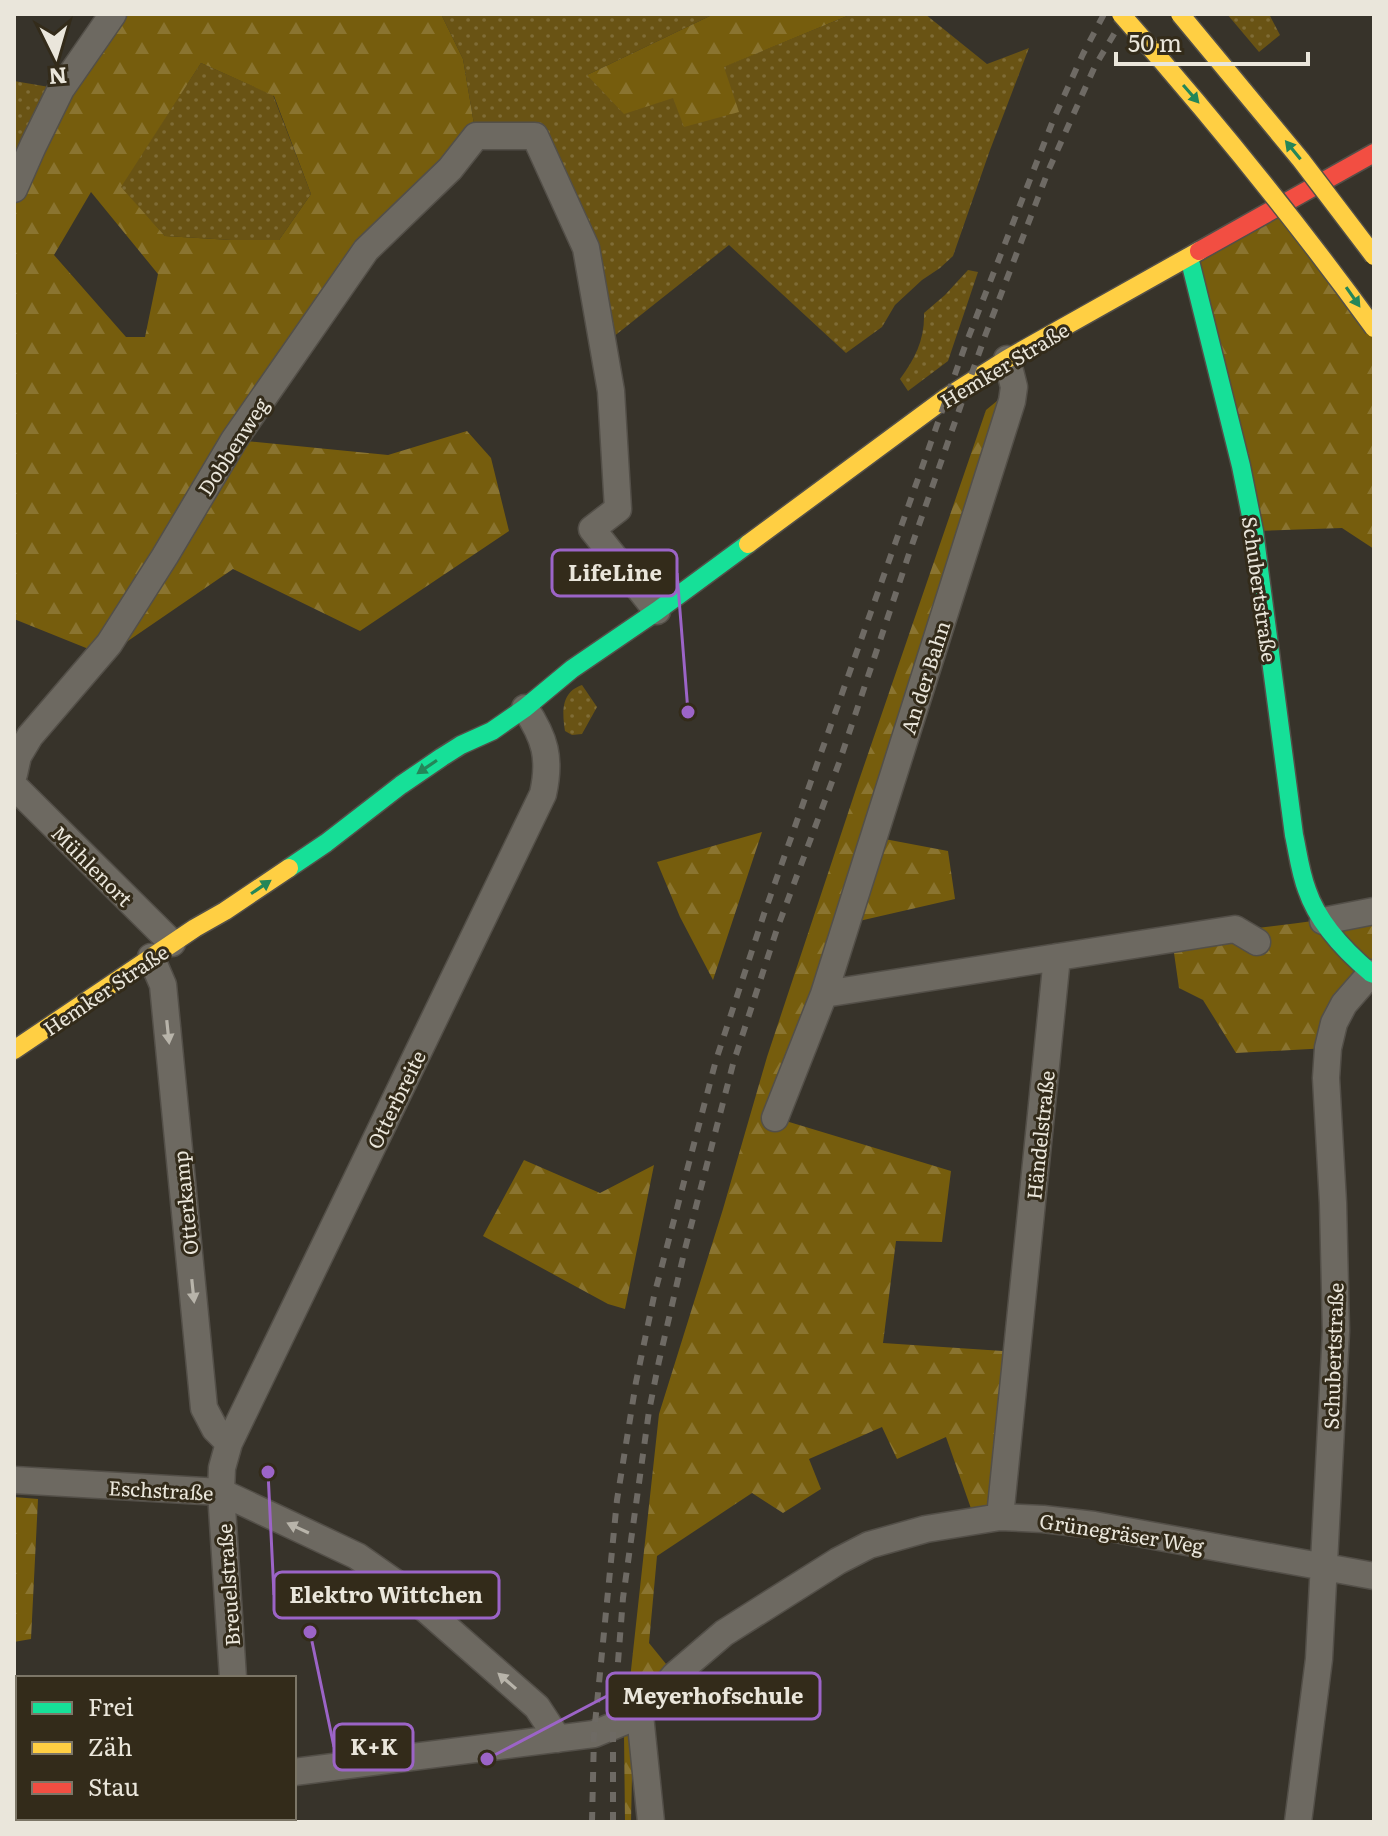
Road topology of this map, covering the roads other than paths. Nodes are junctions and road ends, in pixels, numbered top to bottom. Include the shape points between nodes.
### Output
1 (113, 14) edge
2 (1121, 14) edge
3 (1180, 14) edge
4 (1374, 153) edge
5 (14, 189) edge
6 (1374, 256) edge
7 (1189, 257) junction
8 (1374, 328) edge
9 (1007, 359) junction
10 (657, 611) junction
11 (525, 708) junction
12 (492, 731) junction
13 (457, 769) dead end
14 (14, 774) edge
15 (14, 786) edge
16 (431, 786) dead end
17 (366, 813) junction
18 (1374, 911) edge
19 (1323, 921) junction
20 (1257, 942) dead end
21 (162, 950) junction
22 (1057, 957) junction
23 (1373, 973) edge
24 (824, 994) junction
25 (14, 1050) edge
26 (775, 1118) dead end
27 (229, 1443) junction
28 (14, 1480) edge
29 (221, 1492) junction
30 (1000, 1517) junction
31 (1323, 1566) junction
32 (1374, 1576) edge
33 (233, 1676) edge
34 (640, 1715) junction
35 (558, 1739) junction
36 (296, 1772) edge
37 (651, 1822) edge
38 (1298, 1822) edge

1 - 5 street via 61,89
2 -> 8 main road, bridge via 1265,183
6 -> 3 main road, bridge
4 - 7 main road, Hemker Straße
7 - 9 main road, Hemker Straße
7 - 19 main road, Schubertstraße via 1254,531 1296,846 1308,895
9 - 10 main road, Hemker Straße via 947,397
9 - 24 street, An der Bahn via 1012,401
10 - 11 main road, Hemker Straße
10 - 14 street, Dobbenweg via 592,529 618,509 611,391 586,248 535,136 476,136 450,169 366,250 234,440 109,644 30,736
11 - 12 main road, Hemker Straße
11 - 27 street, Otterbreite via 546,752 543,794
12 - 13 main road, Hemker Straße
12 -> 17 main road, Hemker Straße via 442,757
15 - 21 street, Mühlenort
16 - 17 main road, Hemker Straße via 406,802
17 - 21 main road, Hemker Straße
18 - 19 street
19 - 23 main road, Schubertstraße via 1353,958
20 - 22 street via 1235,929
21 - 25 main road, Hemker Straße
21 -> 27 street, Otterkamp via 204,1408
22 - 24 street
22 - 30 street, Händelstraße
23 - 31 street, Schubertstraße via 1344,1004 1328,1048 1336,1331
24 - 26 street, An der Bahn
27 - 29 street, Otterbreite
28 - 29 street, Eschstraße
29 - 33 street, Breuelstraße
35 -> 29 street, Eschstraße via 537,1707 397,1584 357,1556
30 - 31 street, Grünegräser Weg via 1094,1525
30 - 34 street, Grünegräser Weg via 926,1529 869,1545 838,1561 724,1633 675,1675
31 - 32 street, Grünegräser Weg
31 - 38 street, Schubertstraße via 1319,1659
34 - 35 street via 594,1734
34 - 37 street
35 - 36 street

